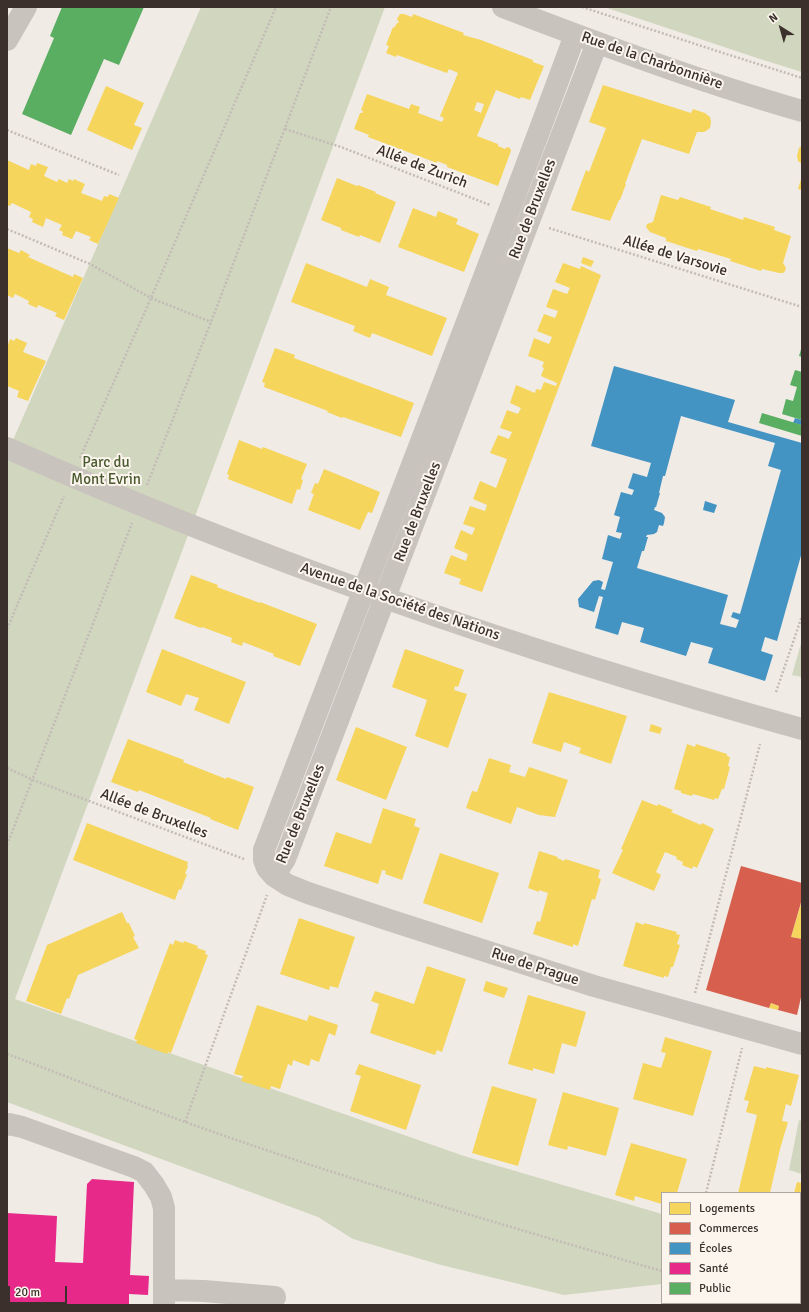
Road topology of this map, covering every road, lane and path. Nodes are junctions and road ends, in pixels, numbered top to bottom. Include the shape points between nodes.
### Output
1 (26, 7) edge
2 (276, 7) edge
3 (331, 7) edge
4 (503, 7) edge
5 (582, 7) edge
6 (575, 35) junction
7 (7, 40) edge
8 (597, 43) junction
9 (802, 78) edge
10 (802, 111) edge
11 (285, 129) junction
12 (7, 130) edge
13 (119, 175) dead end
14 (495, 208) dead end
15 (542, 226) dead end
16 (7, 229) edge
17 (151, 298) junction
18 (802, 308) edge
19 (211, 322) junction
20 (7, 448) edge
21 (72, 476) junction
22 (139, 504) junction
23 (363, 590) junction
24 (385, 598) junction
25 (802, 616) edge
26 (801, 623) edge
27 (7, 629) edge
28 (776, 692) dead end
29 (802, 728) edge
30 (760, 744) dead end
31 (7, 768) edge
32 (33, 780) junction
33 (7, 845) edge
34 (270, 872) junction
35 (690, 1013) junction
36 (747, 1029) junction
37 (802, 1044) edge
38 (7, 1054) edge
39 (185, 1122) junction
40 (7, 1125) edge
41 (706, 1192) edge
42 (661, 1271) edge
43 (164, 1297) edge
44 (275, 1297) dead end

1 - 7 street
2 - 17 path
3 - 11 path
4 - 6 street, Rue de la Charbonnière
5 - 9 path
6 - 8 street, Rue de la Charbonnière
6 - 23 street, Rue de Bruxelles
8 - 10 street, Rue de la Charbonnière
8 - 24 street, Rue de Bruxelles
11 - 14 path, Allée de Zurich via 341,147
11 - 19 path
12 - 13 path
15 - 18 path, Allée de Varsovie
16 - 17 path via 90,264
17 - 19 path
17 - 21 path
19 - 22 path
20 - 21 street, Avenue de la Société des Nations
21 - 22 street, Avenue de la Société des Nations
21 - 27 path
22 - 23 street, Avenue de la Société des Nations
22 - 32 path
23 - 24 street, Avenue de la Société des Nations
23 - 34 street, Rue de Bruxelles via 264,850 264,860
24 - 29 street, Avenue de la Société des Nations via 673,692
24 - 34 street, Rue de Bruxelles via 285,859
25 - 26 path
26 - 28 path
30 - 35 path
31 - 32 path, Allée de Bruxelles
32 - 33 path
32 - 34 path, Allée de Bruxelles
34 - 35 street, Rue de Prague via 288,885 308,893 594,986
34 - 39 path
35 - 36 street, Rue de Prague
36 - 37 street, Rue de Prague
36 - 41 path
38 - 39 path
39 - 42 path via 355,1179
40 - 43 street via 22,1127 144,1172 161,1197 164,1208
43 - 44 street via 204,1291

